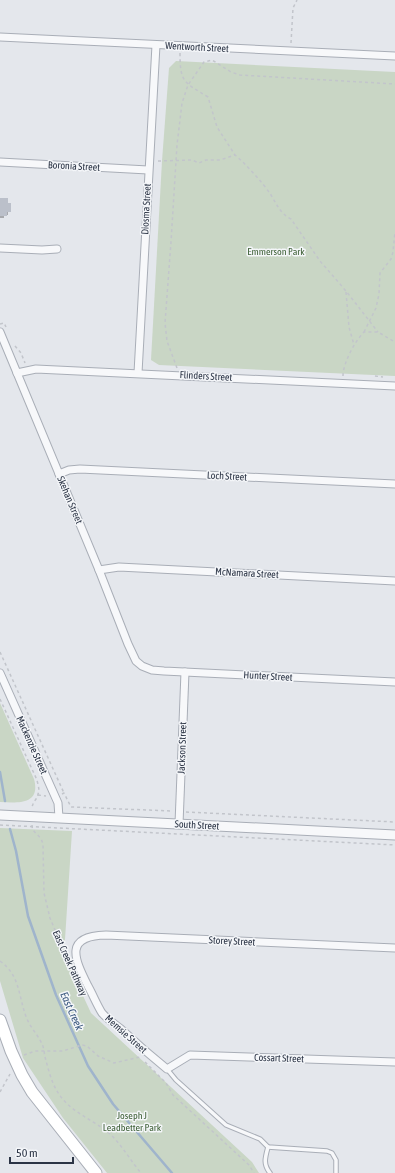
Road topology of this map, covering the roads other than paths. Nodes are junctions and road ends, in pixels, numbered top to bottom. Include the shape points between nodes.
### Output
1 (0, 37) edge
2 (156, 45) junction
3 (395, 56) edge
4 (0, 162) edge
5 (148, 170) junction
6 (0, 248) edge
7 (57, 249) dead end
8 (3, 331) edge
9 (17, 373) junction
10 (138, 373) junction
11 (395, 386) edge
12 (59, 474) junction
13 (395, 484) edge
14 (99, 570) junction
15 (395, 580) edge
16 (142, 666) joint
17 (185, 672) junction
18 (0, 673) edge
19 (395, 682) edge
20 (0, 815) edge
21 (59, 818) junction
22 (179, 824) junction
23 (395, 835) edge
24 (395, 948) edge
25 (75, 949) joint
26 (0, 1020) edge
27 (395, 1062) edge
28 (167, 1069) junction
29 (268, 1147) junction
30 (96, 1173) edge
31 (270, 1173) edge
32 (336, 1173) edge

1 - 2 street, Wentworth Street
2 - 3 street, Wentworth Street
2 - 5 street, Diosma Street
4 - 5 street, Boronia Street
5 - 10 street, Diosma Street
6 - 7 street
8 - 9 street, Skehan Street
9 - 10 street, Flinders Street via 36,369
9 - 12 street, Skehan Street
10 - 11 street, Flinders Street
12 - 13 street, Loch Street via 80,469
12 - 14 street, Skehan Street
14 - 15 street, McNamara Street via 119,567
14 - 16 street, Skehan Street via 128,644 136,661
16 - 17 street, Hunter Street via 152,670
17 - 19 street, Hunter Street
17 - 22 street, Jackson Street
18 - 21 street, Mackenzie Street via 56,796
20 - 21 street, South Street
21 - 22 street, South Street
22 - 23 street, South Street
24 - 25 street, Storey Street via 92,935 82,939
25 - 28 street, Memsie Street via 82,973 103,1013
26 - 30 main road via 15,1060 32,1092
27 - 28 street, Cossart Street via 190,1055
28 - 29 lane via 226,1125 260,1139
29 - 31 lane via 265,1167
29 - 32 lane via 327,1151 332,1153 336,1160

